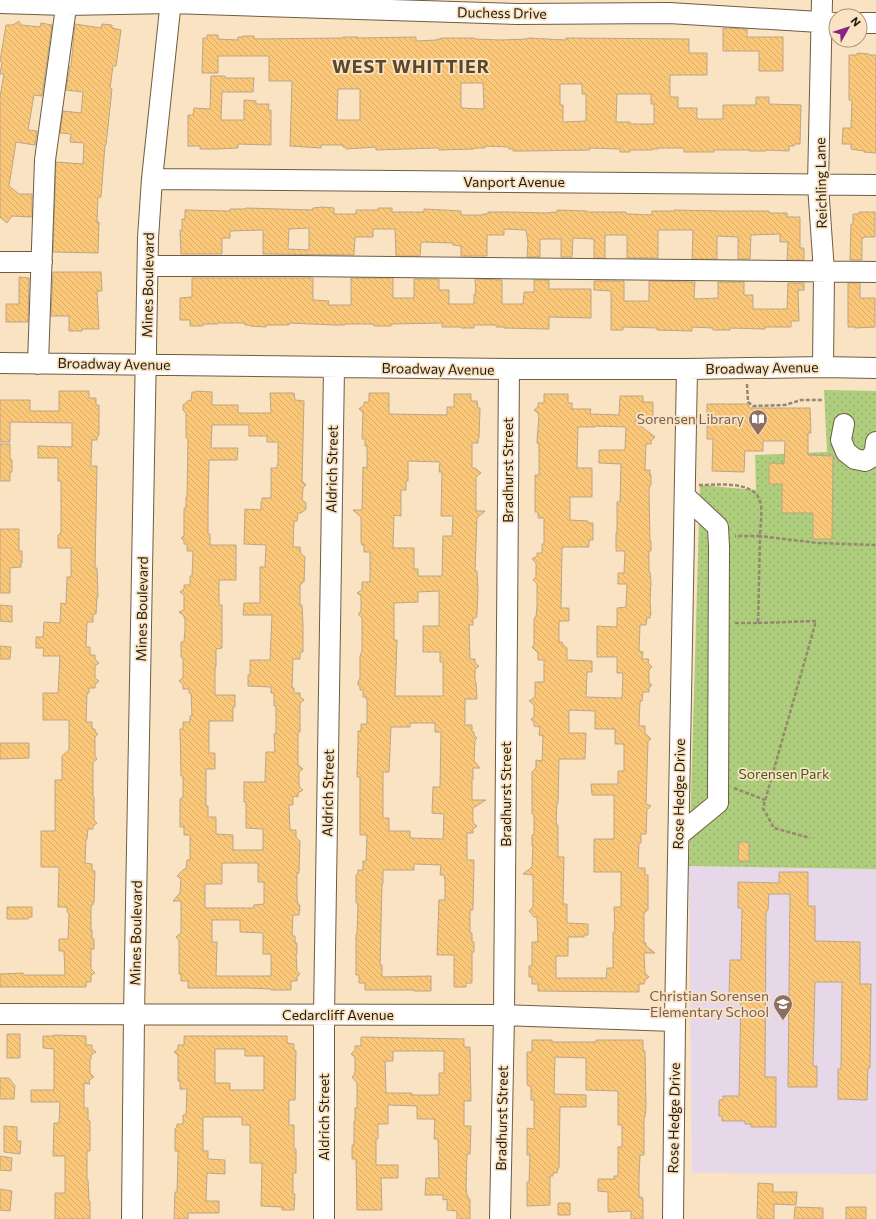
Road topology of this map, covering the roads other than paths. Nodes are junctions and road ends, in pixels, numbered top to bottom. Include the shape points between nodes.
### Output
1 (822, 0) edge
2 (66, 2) edge
3 (171, 2) edge
4 (0, 3) edge
5 (266, 3) edge
6 (369, 5) edge
7 (517, 7) edge
8 (669, 7) edge
9 (828, 20) edge
10 (828, 23) edge
11 (828, 38) edge
12 (152, 179) junction
13 (818, 185) junction
14 (876, 185) edge
15 (0, 262) edge
16 (42, 262) junction
17 (148, 266) junction
18 (824, 272) junction
19 (876, 272) edge
20 (0, 363) edge
21 (38, 364) junction
22 (146, 365) junction
23 (334, 367) junction
24 (823, 367) junction
25 (876, 368) edge
26 (509, 369) junction
27 (687, 369) junction
28 (844, 424) dead end
29 (876, 437) edge
30 (685, 490) junction
31 (678, 835) junction
32 (0, 1014) edge
33 (134, 1015) junction
34 (324, 1015) junction
35 (504, 1015) junction
36 (675, 1021) junction
37 (132, 1219) edge
38 (324, 1219) edge
39 (500, 1219) edge
40 (673, 1219) edge

1 - 9 street, Reichling Lane
2 - 3 street, Duchess Drive
2 - 4 street, Duchess Drive
2 - 16 street via 45,160
3 - 5 street, Duchess Drive
3 - 12 street, Mines Boulevard
5 - 6 street, Duchess Drive
6 - 7 street, Duchess Drive
7 - 8 street, Duchess Drive
8 - 10 street, Duchess Drive
11 - 13 street, Reichling Lane
12 - 13 street, Vanport Avenue
12 - 17 street, Mines Boulevard
13 - 14 street, Vanport Avenue
13 - 18 street, Reichling Lane
15 - 16 street
16 - 21 street
17 - 18 street
17 - 22 street, Mines Boulevard
18 - 19 street
18 - 24 street, Reichling Lane
20 - 21 street, Broadway Avenue
21 - 22 street, Broadway Avenue
22 - 23 street, Broadway Avenue
22 - 33 street, Mines Boulevard
23 - 26 street, Broadway Avenue
23 - 34 street, Aldrich Street
24 - 25 street, Broadway Avenue
24 - 27 street, Broadway Avenue
26 - 27 street, Broadway Avenue
26 - 35 street, Bradhurst Street
27 - 30 street, Rose Hedge Drive
28 - 29 street via 842,440 846,452 855,459 865,461 872,457
30 - 31 street, Rose Hedge Drive
30 - 31 street via 718,527 718,803
31 - 36 street, Rose Hedge Drive
32 - 33 street, Cedarcliff Avenue
33 - 34 street, Cedarcliff Avenue
33 - 37 street, Mines Boulevard
34 - 35 street, Cedarcliff Avenue
34 - 38 street, Aldrich Street
35 - 36 street, Cedarcliff Avenue
35 - 39 street, Bradhurst Street
36 - 40 street, Rose Hedge Drive

